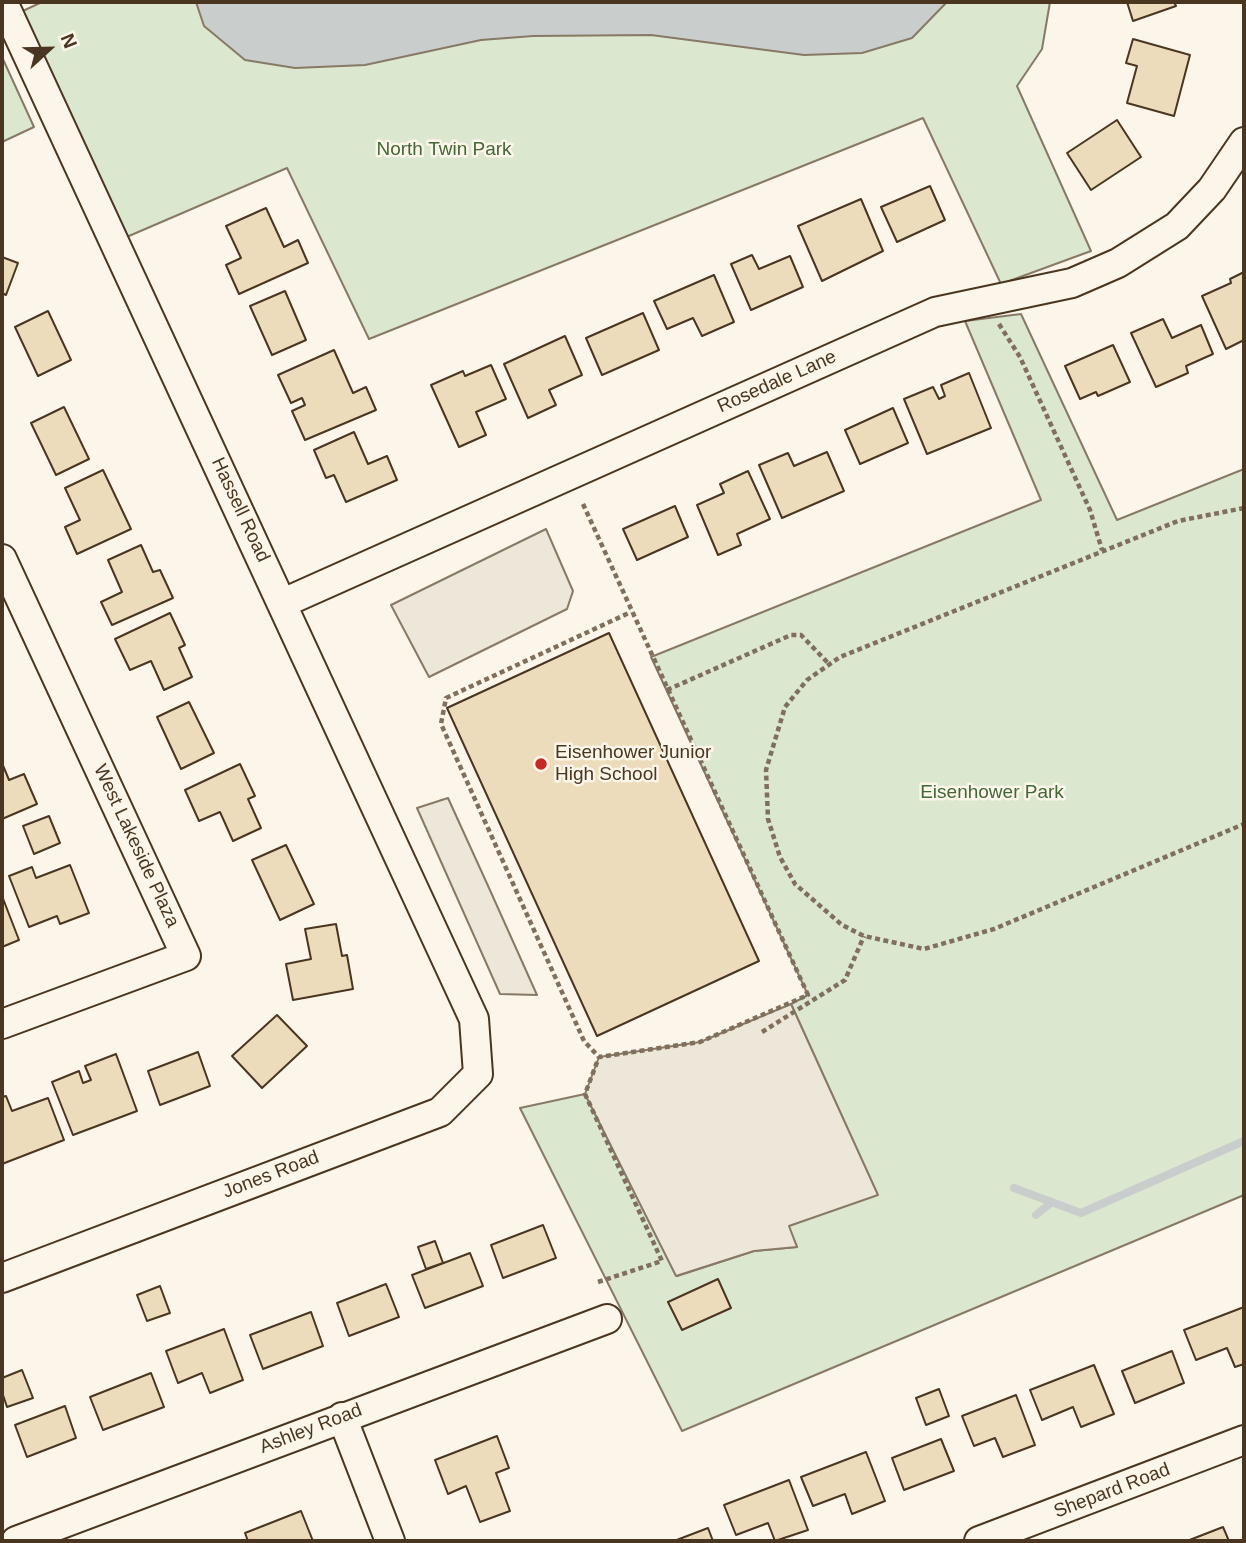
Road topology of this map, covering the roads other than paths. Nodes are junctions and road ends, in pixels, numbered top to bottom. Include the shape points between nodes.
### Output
1 (3, 2) edge
2 (1244, 142) edge
3 (2, 559) edge
4 (283, 603) junction
5 (474, 1020) joint
6 (2, 1024) edge
7 (2, 1278) edge
8 (607, 1319) dead end
9 (342, 1417) junction
10 (1244, 1440) edge
11 (16, 1541) edge
12 (390, 1541) edge
13 (979, 1541) edge

1 - 4 street, Hassell Road
2 - 4 street, Rosedale Lane via 1212,190 1177,226 1118,263 1072,283 934,312
3 - 6 street, West Lakeside Plaza via 186,956
4 - 5 street, Hassell Road
5 - 7 street, Jones Road via 478,1074 440,1112
8 - 9 street, Ashley Road
9 - 11 street, Ashley Road
9 - 12 street
10 - 13 street, Shepard Road

